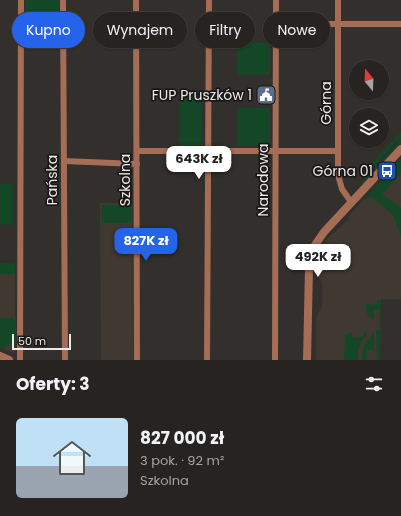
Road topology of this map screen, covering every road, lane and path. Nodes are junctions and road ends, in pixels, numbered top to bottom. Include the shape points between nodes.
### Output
1 (21, 0) edge
2 (63, 0) edge
3 (136, 0) edge
4 (209, 0) edge
5 (276, 0) edge
6 (338, 0) edge
7 (276, 12) edge
8 (330, 24) edge
9 (338, 24) junction
10 (401, 24) edge
11 (276, 48) edge
12 (401, 149) edge
13 (208, 150) junction
14 (276, 150) junction
15 (137, 151) junction
16 (338, 151) junction
17 (64, 161) junction
18 (137, 164) junction
19 (351, 202) junction
20 (0, 356) edge
21 (8, 360) edge
22 (20, 360) edge
23 (65, 360) edge
24 (137, 360) edge
25 (207, 360) edge
26 (275, 360) edge
27 (307, 360) edge

1 - 22 street
2 - 17 street, Pańska
3 - 15 street, Szkolna
4 - 13 street
5 - 7 street, Narodowa
6 - 9 street, Górna
8 - 9 street
9 - 10 street
9 - 16 street, Górna
11 - 14 street, Narodowa
12 - 19 street
13 - 14 street
13 - 15 street
13 - 25 street
14 - 16 street
14 - 26 street, Narodowa
15 - 18 street, Szkolna
16 - 19 street, Górna via 340,184
17 - 18 street
17 - 23 street, Pańska
18 - 24 street, Szkolna
19 - 27 street via 315,244 311,256
20 - 21 street

